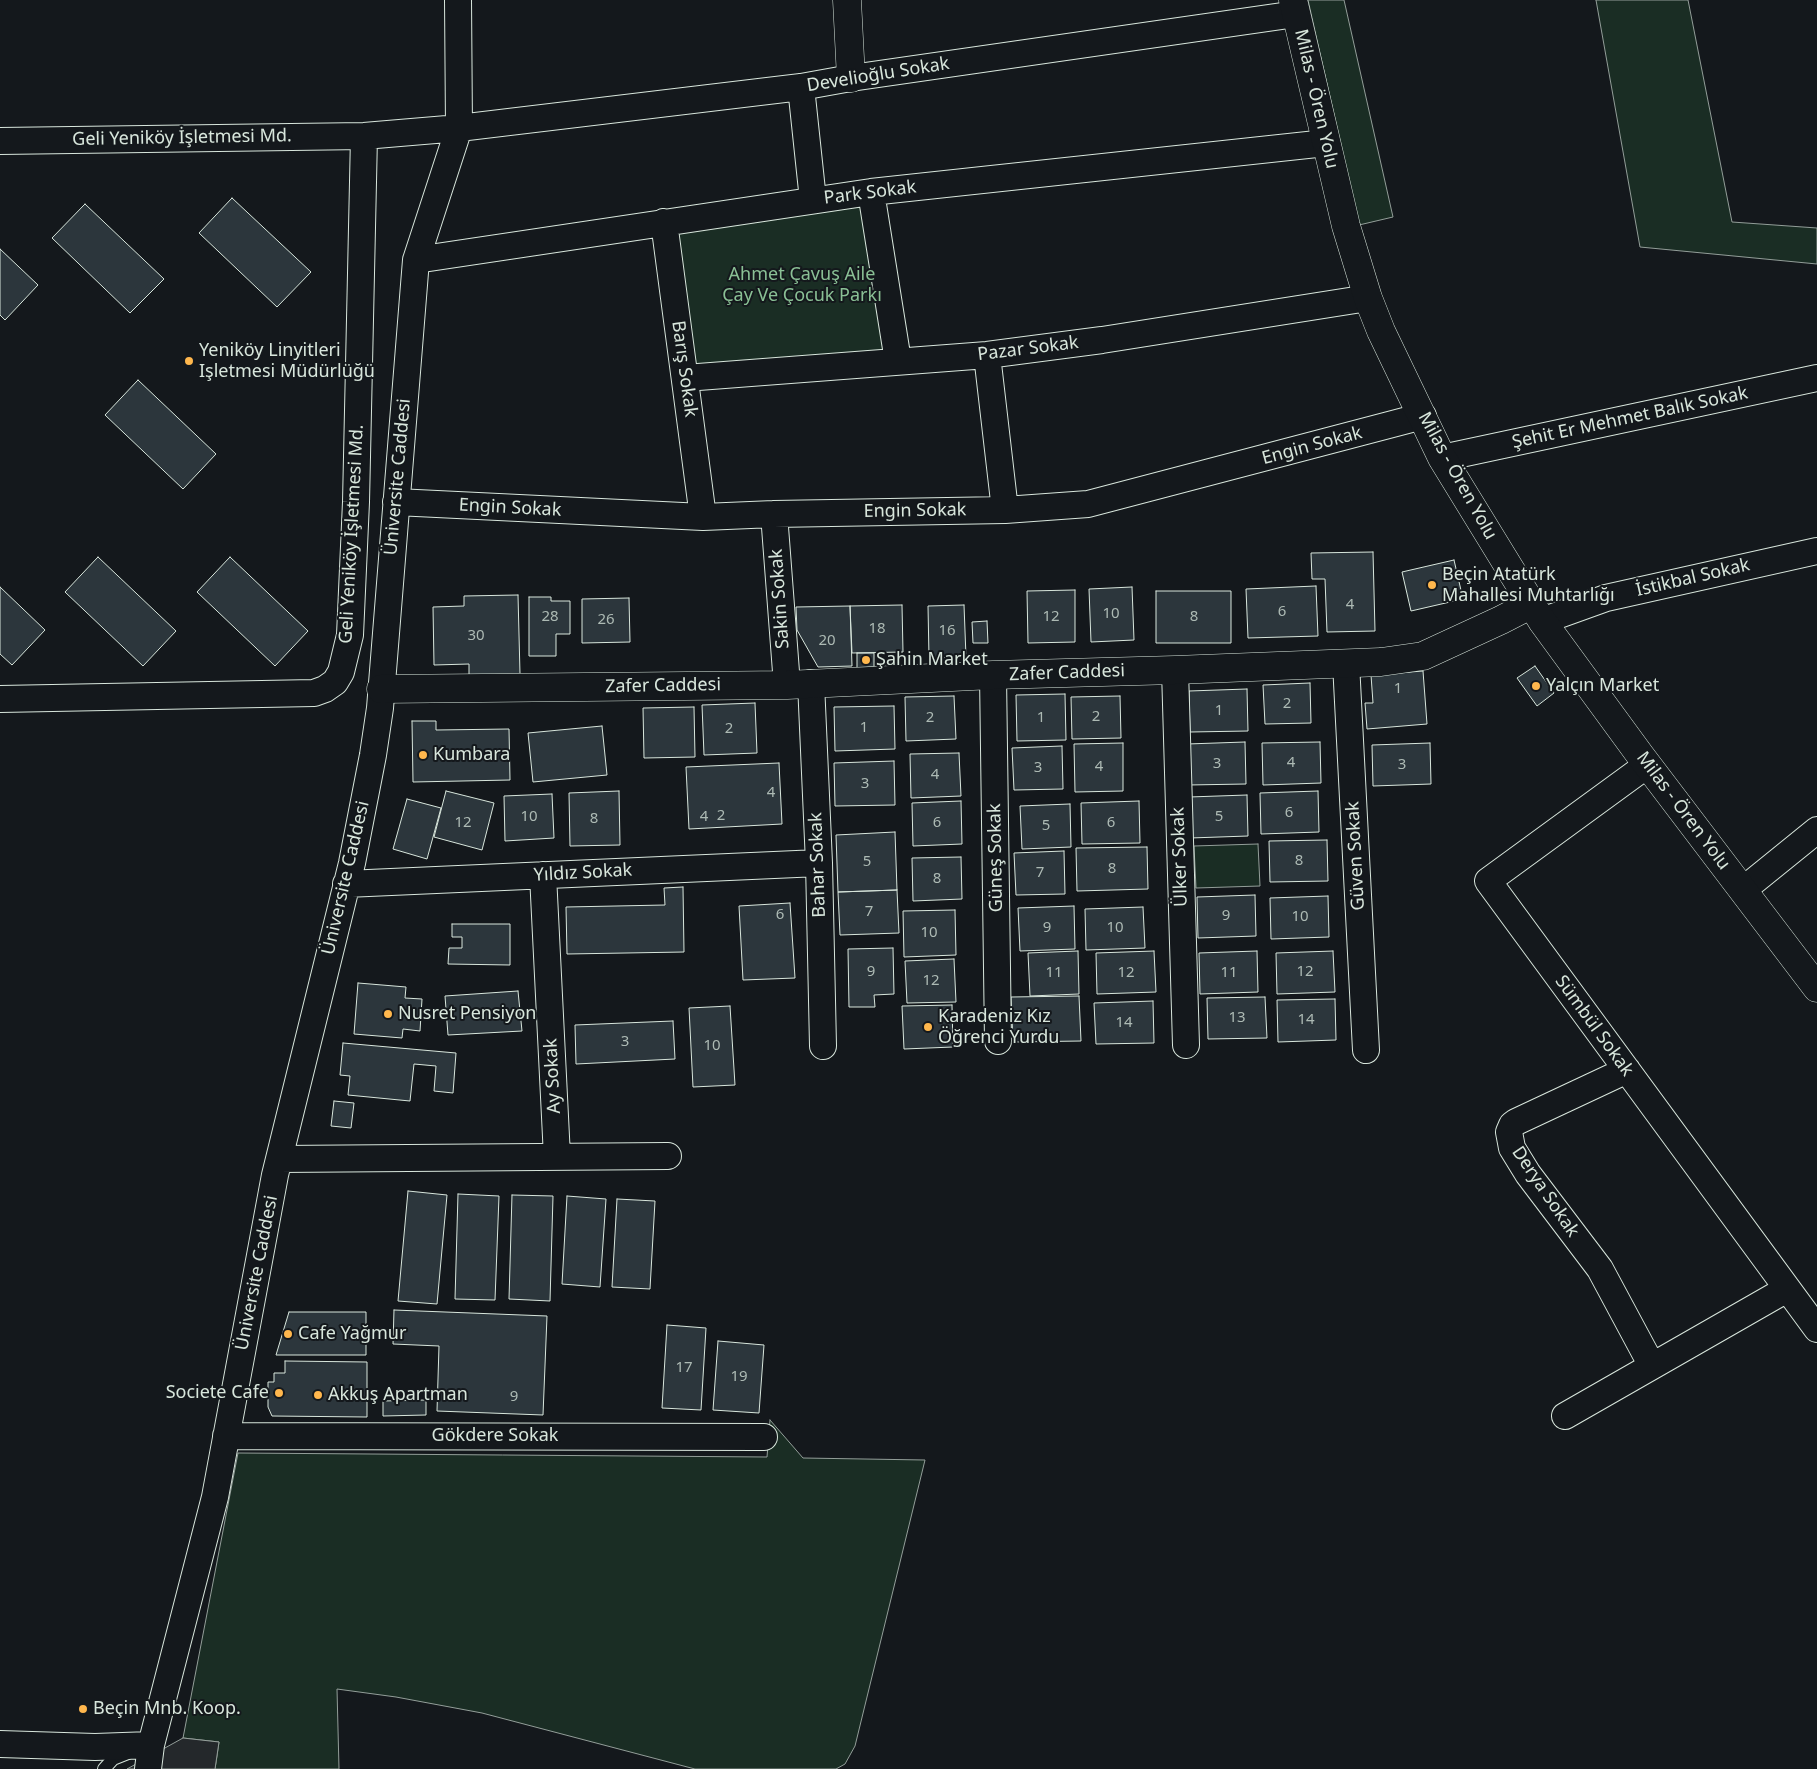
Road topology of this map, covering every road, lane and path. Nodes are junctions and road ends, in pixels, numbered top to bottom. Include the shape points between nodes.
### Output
1 (458, 0) edge
2 (847, 0) edge
3 (1294, 7) edge
4 (851, 78) junction
5 (802, 87) junction
6 (459, 128) junction
7 (364, 136) junction
8 (0, 141) edge
9 (1326, 143) junction
10 (872, 192) junction
11 (813, 200) junction
12 (664, 222) junction
13 (416, 260) junction
14 (1368, 298) junction
15 (987, 355) junction
16 (898, 362) junction
17 (685, 378) junction
18 (1817, 378) edge
19 (1422, 416) junction
20 (1442, 458) junction
21 (396, 502) junction
22 (1005, 510) junction
23 (774, 514) junction
24 (703, 516) junction
25 (1817, 551) edge
26 (1537, 612) junction
27 (1346, 663) junction
28 (1175, 670) junction
29 (993, 675) junction
30 (799, 684) junction
31 (381, 689) junction
32 (0, 699) edge
33 (1647, 764) junction
34 (1817, 830) edge
35 (819, 863) junction
36 (543, 875) junction
37 (346, 884) junction
38 (1743, 890) junction
39 (1817, 988) edge
40 (998, 1041) dead end
41 (1186, 1044) dead end
42 (823, 1046) dead end
43 (1366, 1050) dead end
44 (1627, 1070) junction
45 (557, 1156) junction
46 (668, 1156) dead end
47 (279, 1159) junction
48 (1787, 1289) junction
49 (1817, 1329) edge
50 (1652, 1366) junction
51 (1565, 1416) dead end
52 (226, 1436) junction
53 (764, 1437) dead end
54 (0, 1744) edge
55 (150, 1757) edge
56 (104, 1769) edge

1 - 6 street, Üniversite Caddesi
2 - 4 street
3 - 4 street, Develioğlu Sokak
3 - 9 street, Milas - Ören Yolu
4 - 5 street, Develioğlu Sokak
5 - 6 street, Develioğlu Sokak
5 - 11 street
6 - 7 street, Geli Yeniköy İşletmesi Md.
6 - 13 street, Üniversite Caddesi
7 - 8 street, Geli Yeniköy İşletmesi Md.
7 - 32 street, Geli Yeniköy İşletmesi Md. via 356,512 350,635 341,672 335,682 314,693
9 - 10 street, Park Sokak
9 - 14 street, Milas - Ören Yolu
10 - 11 street, Park Sokak
10 - 16 street
11 - 12 street, Park Sokak
12 - 13 street, Park Sokak
12 - 17 street, Barış Sokak
13 - 21 street, Üniversite Caddesi
14 - 15 street, Pazar Sokak
14 - 19 street, Milas - Ören Yolu
15 - 16 street, Pazar Sokak
15 - 22 street
16 - 17 street, Pazar Sokak
17 - 24 street, Barış Sokak
18 - 20 street, Şehit Er Mehmet Balık Sokak
19 - 20 street, Milas - Ören Yolu
19 - 22 street, Engin Sokak via 1088,504
20 - 26 street, Milas - Ören Yolu
21 - 24 street, Engin Sokak
21 - 31 street, Üniversite Caddesi
22 - 23 street, Engin Sokak
23 - 24 street, Engin Sokak
23 - 30 street, Sakin Sokak
25 - 26 street, İstikbal Sokak
26 - 27 street, Zafer Caddesi via 1422,656
26 - 33 street, Milas - Ören Yolu
27 - 28 street, Zafer Caddesi
27 - 43 street, Güven Sokak
28 - 29 street, Zafer Caddesi
28 - 41 street, Ülker Sokak
29 - 30 street, Zafer Caddesi
29 - 40 street, Güneş Sokak
30 - 31 street, Zafer Caddesi
30 - 35 street, Bahar Sokak
31 - 37 street, Üniversite Caddesi via 373,755
33 - 38 street, Milas - Ören Yolu
33 - 44 street, Sümbül Sokak via 1488,881
34 - 38 street
35 - 36 street, Yıldız Sokak
35 - 42 street, Bahar Sokak
36 - 37 street, Yıldız Sokak
36 - 45 street, Ay Sokak
37 - 47 street, Üniversite Caddesi
38 - 39 street, Milas - Ören Yolu
44 - 48 street, Sümbül Sokak
44 - 50 street, Derya Sokak via 1516,1122 1509,1132 1512,1148 1528,1174 1600,1269
45 - 46 street
45 - 47 street
47 - 52 street, Üniversite Caddesi
48 - 49 street, Sümbül Sokak
48 - 50 street
50 - 51 street
52 - 53 street, Gökdere Sokak
52 - 55 street, Üniversite Caddesi via 215,1497
54 - 55 street via 95,1747
55 - 56 lane via 113,1759

